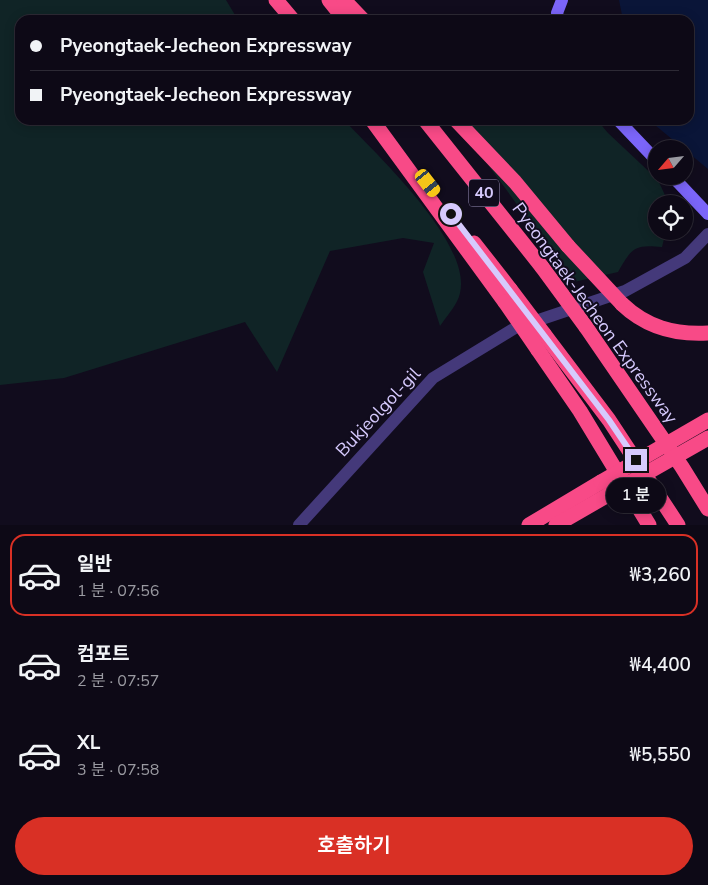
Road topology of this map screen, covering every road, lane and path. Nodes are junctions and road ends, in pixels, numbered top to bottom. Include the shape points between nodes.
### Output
1 (276, 0) edge
2 (329, 0) edge
3 (344, 0) edge
4 (562, 0) edge
5 (289, 15) edge
6 (341, 15) edge
7 (358, 15) edge
8 (558, 15) edge
9 (376, 125) edge
10 (382, 125) edge
11 (429, 125) edge
12 (461, 125) edge
13 (623, 125) edge
14 (648, 152) edge
15 (681, 185) edge
16 (708, 214) edge
17 (708, 234) edge
18 (507, 296) junction
19 (708, 333) edge
20 (708, 420) edge
21 (708, 438) edge
22 (604, 488) junction
23 (708, 509) edge
24 (646, 520) edge
25 (298, 525) edge
26 (529, 525) edge
27 (556, 525) edge
28 (678, 525) edge

1 - 5 highway
2 - 6 highway
3 - 7 highway
4 - 8 main road
9 - 18 highway
10 - 18 highway, 40
11 - 23 highway, Pyeongtaek-Jecheon Expressway / 40, bridge via 542,267
12 - 19 highway, bridge via 632,314 655,328 691,334
13 - 14 main road
15 - 16 main road
17 - 25 street, Bukjeolgol-gil via 686,258 625,292 515,328 433,378
18 - 24 highway, bridge
18 - 28 highway, 40, bridge via 544,334 609,420
20 - 22 highway, bridge
21 - 22 highway, bridge
22 - 26 highway
22 - 27 highway

